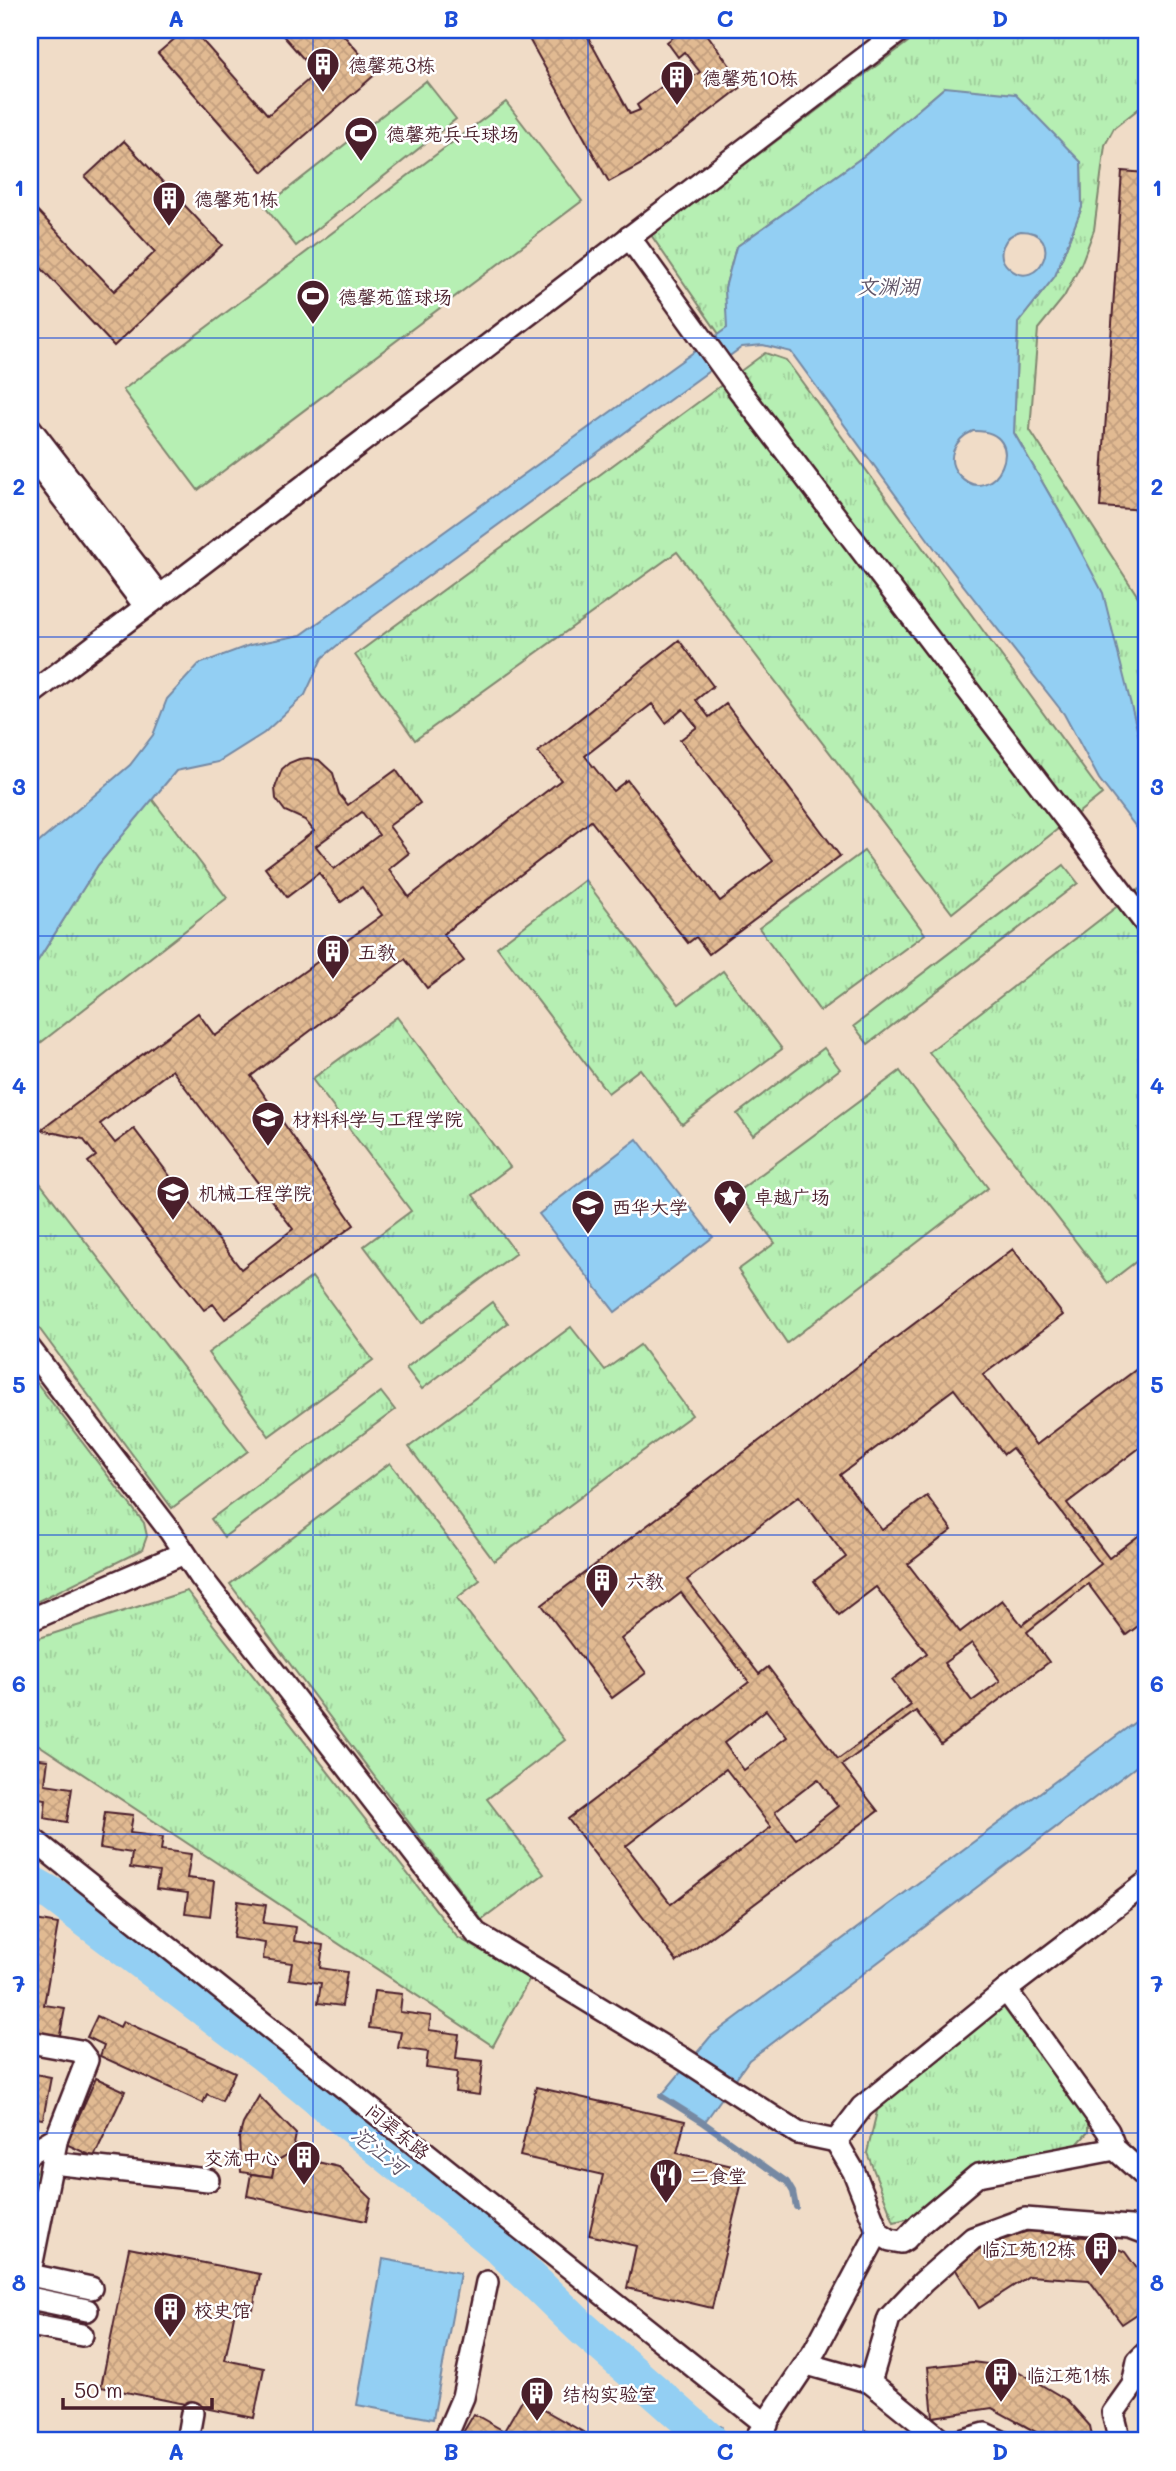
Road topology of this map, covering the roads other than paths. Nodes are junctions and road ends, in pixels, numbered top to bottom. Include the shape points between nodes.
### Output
1 (901, 30) edge
2 (629, 237) junction
3 (30, 428) edge
4 (30, 455) edge
5 (152, 601) junction
6 (30, 695) edge
7 (1146, 924) edge
8 (30, 1349) edge
9 (184, 1553) junction
10 (30, 1620) edge
11 (30, 1836) edge
12 (1146, 1883) edge
13 (1006, 1990) junction
14 (30, 2042) edge
15 (57, 2137) junction
16 (836, 2141) junction
17 (1115, 2149) junction
18 (30, 2152) edge
19 (52, 2163) junction
20 (1146, 2177) edge
21 (208, 2180) dead end
22 (878, 2232) junction
23 (1146, 2233) edge
24 (30, 2273) edge
25 (487, 2282) dead end
26 (91, 2288) dead end
27 (30, 2298) edge
28 (87, 2310) dead end
29 (30, 2325) edge
30 (82, 2335) dead end
31 (1146, 2353) edge
32 (807, 2364) junction
33 (870, 2382) junction
34 (1140, 2390) edge
35 (192, 2413) dead end
36 (761, 2433) edge
37 (187, 2441) edge
38 (444, 2441) edge
39 (943, 2441) edge
40 (960, 2441) edge
41 (1000, 2441) edge
42 (1120, 2441) edge

1 - 2 street
2 - 5 street
2 - 7 street via 737,387
3 - 5 street
4 - 5 street
5 - 6 street
8 - 9 street
9 - 10 street
9 - 16 street via 476,1933 797,2133
11 - 36 street, 问渠东路
12 - 13 street
13 - 16 street via 862,2107
13 - 17 street via 1108,2131
14 - 15 street via 80,2050 87,2060
15 - 18 street
15 - 19 street
16 - 22 street
17 - 20 street
17 - 22 street via 978,2175 901,2242
19 - 21 street
19 - 24 street
22 - 32 street
23 - 33 street via 1130,2227 1025,2219 974,2238 889,2318
24 - 26 street
25 - 38 street via 463,2397
27 - 28 street
29 - 30 street
31 - 34 street via 1138,2361
32 - 33 street
32 - 36 street
33 - 39 street
34 - 42 street via 1113,2413
35 - 37 street
40 - 41 street via 985,2434

